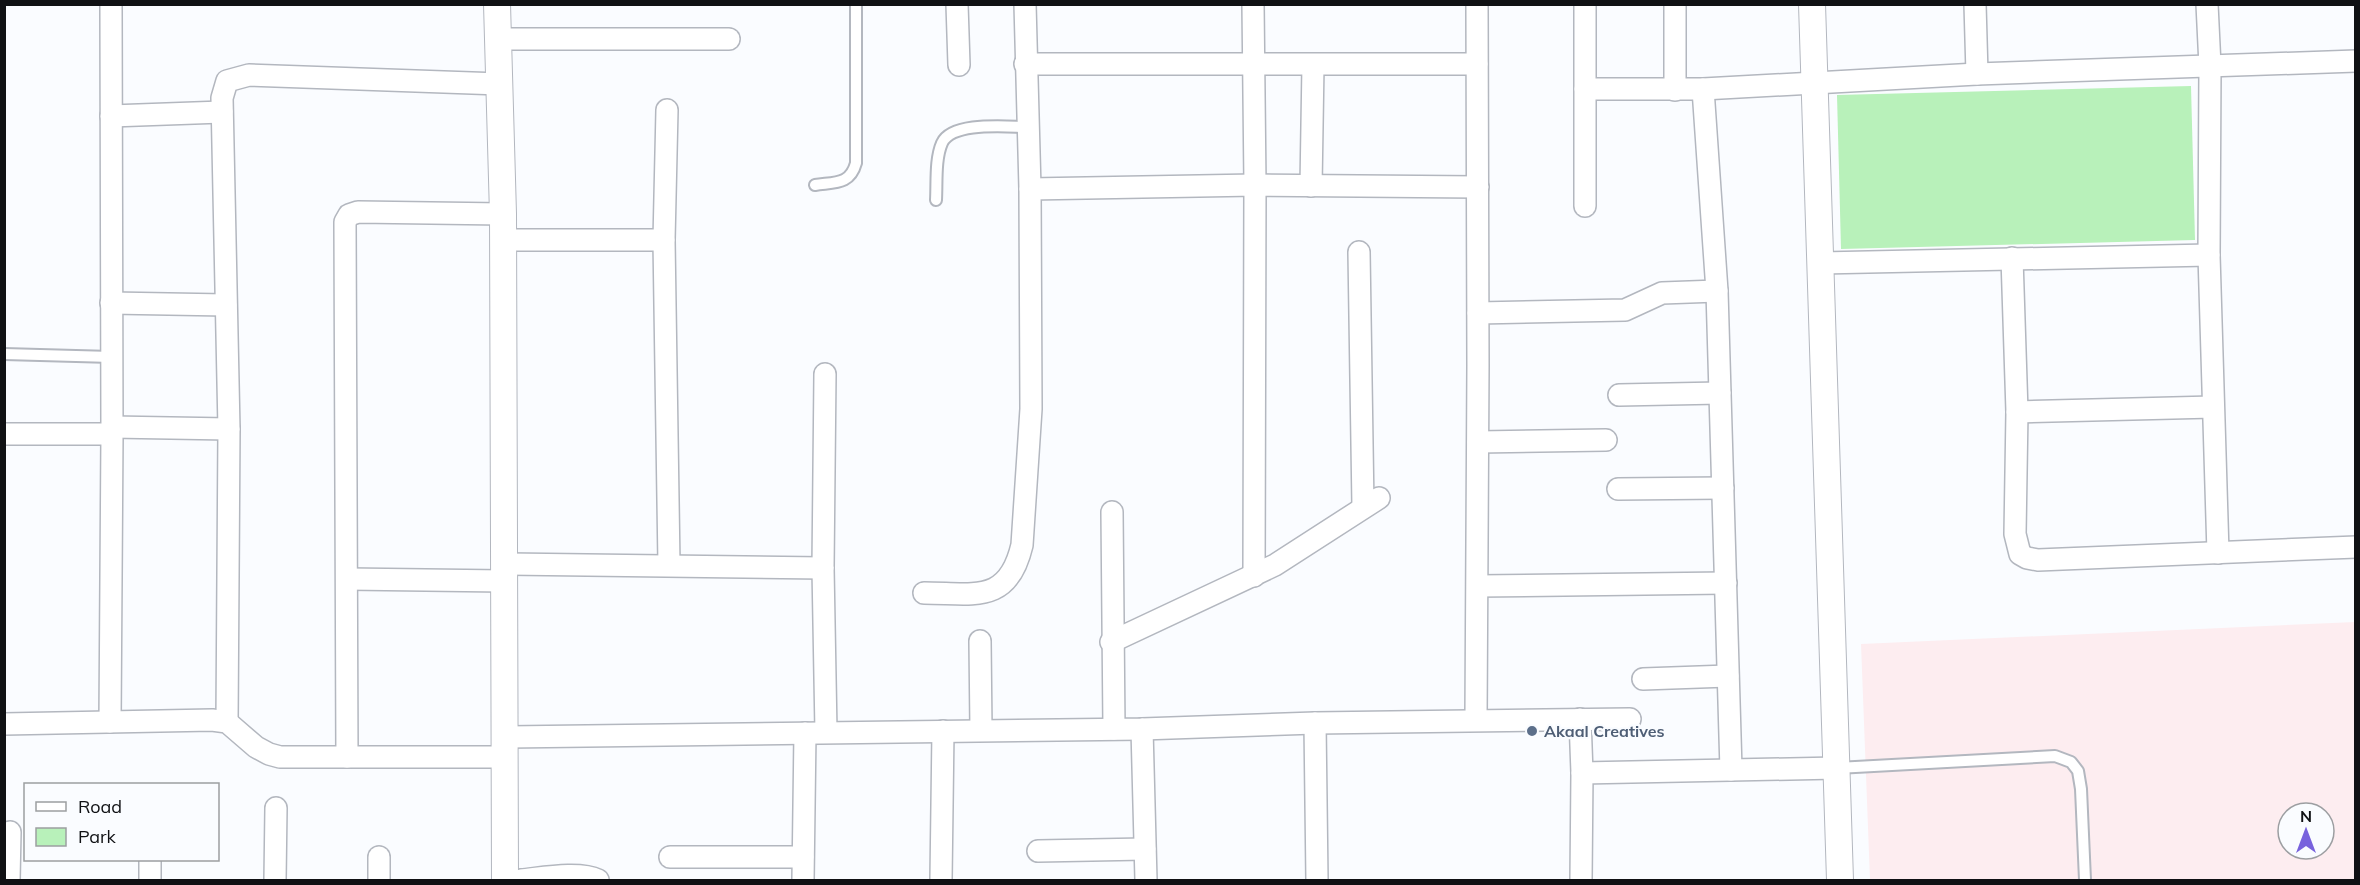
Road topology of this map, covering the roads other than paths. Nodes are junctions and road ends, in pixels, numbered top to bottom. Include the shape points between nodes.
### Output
1 (111, 4) edge
2 (497, 4) edge
3 (856, 4) edge
4 (957, 4) edge
5 (1025, 4) edge
6 (1253, 4) edge
7 (1477, 4) edge
8 (1585, 4) edge
9 (1675, 4) edge
10 (1812, 4) edge
11 (1976, 4) edge
12 (2207, 4) edge
13 (497, 39) junction
14 (729, 39) dead end
15 (2355, 61) edge
16 (1025, 64) junction
17 (1477, 64) junction
18 (959, 65) dead end
19 (1254, 65) junction
20 (1312, 65) junction
21 (2210, 66) junction
22 (1977, 74) junction
23 (1815, 82) junction
24 (500, 84) junction
25 (1585, 89) junction
26 (1703, 89) junction
27 (1675, 90) junction
28 (667, 110) dead end
29 (222, 112) junction
30 (111, 116) junction
31 (1028, 127) junction
32 (814, 184) dead end
33 (1255, 185) junction
34 (1311, 186) junction
35 (1478, 187) junction
36 (1030, 189) junction
37 (936, 200) dead end
38 (1585, 206) dead end
39 (503, 214) junction
40 (503, 240) junction
41 (664, 240) junction
42 (1359, 252) dead end
43 (2209, 255) junction
44 (2012, 258) junction
45 (1821, 263) junction
46 (1717, 291) junction
47 (111, 303) junction
48 (226, 304) junction
49 (1478, 313) junction
50 (4, 354) edge
51 (112, 357) junction
52 (825, 374) dead end
53 (1720, 393) junction
54 (1619, 395) dead end
55 (2213, 407) junction
56 (2017, 412) junction
57 (229, 429) junction
58 (112, 430) junction
59 (4, 434) edge
60 (1606, 440) dead end
61 (1478, 442) junction
62 (1723, 488) junction
63 (1618, 489) dead end
64 (1112, 512) dead end
65 (2355, 547) edge
66 (2218, 553) junction
67 (669, 565) junction
68 (823, 568) junction
69 (504, 573) junction
70 (1254, 576) junction
71 (347, 579) junction
72 (1726, 583) junction
73 (1478, 586) junction
74 (924, 593) dead end
75 (980, 641) dead end
76 (1111, 642) junction
77 (1728, 676) junction
78 (1643, 679) dead end
79 (1476, 719) junction
80 (1580, 719) junction
81 (1630, 719) dead end
82 (110, 722) junction
83 (227, 722) junction
84 (1315, 723) junction
85 (4, 724) edge
86 (1114, 729) junction
87 (1142, 729) junction
88 (981, 730) junction
89 (943, 731) junction
90 (816, 732) junction
91 (504, 747) junction
92 (346, 757) junction
93 (1837, 768) junction
94 (1731, 770) junction
95 (1582, 773) junction
96 (276, 808) dead end
97 (13, 832) edge
98 (1145, 849) junction
99 (1038, 851) dead end
100 (379, 857) dead end
101 (670, 857) dead end
102 (803, 857) junction
103 (150, 861) edge
104 (9, 880) edge
105 (150, 880) edge
106 (275, 880) edge
107 (379, 880) edge
108 (505, 880) edge
109 (521, 880) edge
110 (598, 880) edge
111 (803, 880) edge
112 (941, 880) edge
113 (1146, 880) edge
114 (1317, 880) edge
115 (1581, 880) edge
116 (1840, 880) edge
117 (2085, 880) edge

1 - 30 street
2 - 13 street
3 - 32 lane via 856,164 853,175 847,179
4 - 18 street
5 - 16 street
6 - 19 street
7 - 17 street
8 - 25 street
9 - 27 street
10 - 23 street
11 - 22 street
12 - 21 street
13 - 14 street
13 - 24 street
15 - 21 street
16 - 19 street
16 - 31 street
17 - 20 street
17 - 35 street
19 - 20 street
19 - 33 street
20 - 34 street
21 - 22 street
21 - 43 street
22 - 23 street
23 - 26 street
23 - 45 street
24 - 29 street via 249,75 227,81
24 - 39 street
25 - 27 street
25 - 38 street
26 - 27 street
26 - 46 street
28 - 41 street
29 - 30 street
29 - 48 street
30 - 47 street
31 - 36 street
31 - 37 lane via 959,129 950,134 940,148
33 - 34 street
33 - 36 street
33 - 70 street
34 - 35 street
35 - 49 street
36 - 74 street via 1031,409 1019,558 1001,587 988,592
39 - 40 street
39 - 71 street via 358,213 349,215 345,222
40 - 41 street
40 - 69 street
41 - 67 street
42 - 70 street via 1371,502
43 - 44 street
43 - 55 street
44 - 45 street
44 - 56 street
45 - 93 street
46 - 49 street via 1662,293 1625,310
46 - 53 street
47 - 48 street
47 - 51 street
48 - 57 street
49 - 61 street
50 - 51 lane
51 - 58 street
52 - 68 street
53 - 54 street
53 - 62 street
55 - 56 street
55 - 66 street
56 - 66 street via 2014,534 2020,554 2037,560
57 - 58 street
57 - 83 street
58 - 59 street
58 - 82 street
60 - 61 street
61 - 73 street
62 - 63 street
62 - 72 street
64 - 76 street
65 - 66 street
67 - 68 street
67 - 69 street
68 - 90 street
69 - 71 street
69 - 91 street
70 - 76 street
71 - 92 street
72 - 73 street
72 - 77 street
73 - 79 street
75 - 88 street
76 - 86 street
77 - 78 street
77 - 94 street
79 - 80 street
79 - 84 street
80 - 81 street
80 - 95 street
82 - 83 street
82 - 85 street
83 - 92 street via 268,754
84 - 87 street
84 - 114 street
86 - 87 street
86 - 88 street
87 - 98 street
88 - 89 street
89 - 90 street
89 - 112 street
90 - 91 street
90 - 102 street
91 - 92 street
91 - 108 street
93 - 94 street
93 - 116 street
93 - 117 lane via 2063,758 2078,771
94 - 95 street
95 - 115 street
96 - 106 street
97 - 104 street
98 - 99 street
98 - 113 street
100 - 107 street
101 - 102 street
102 - 111 street
103 - 105 street
109 - 110 street

